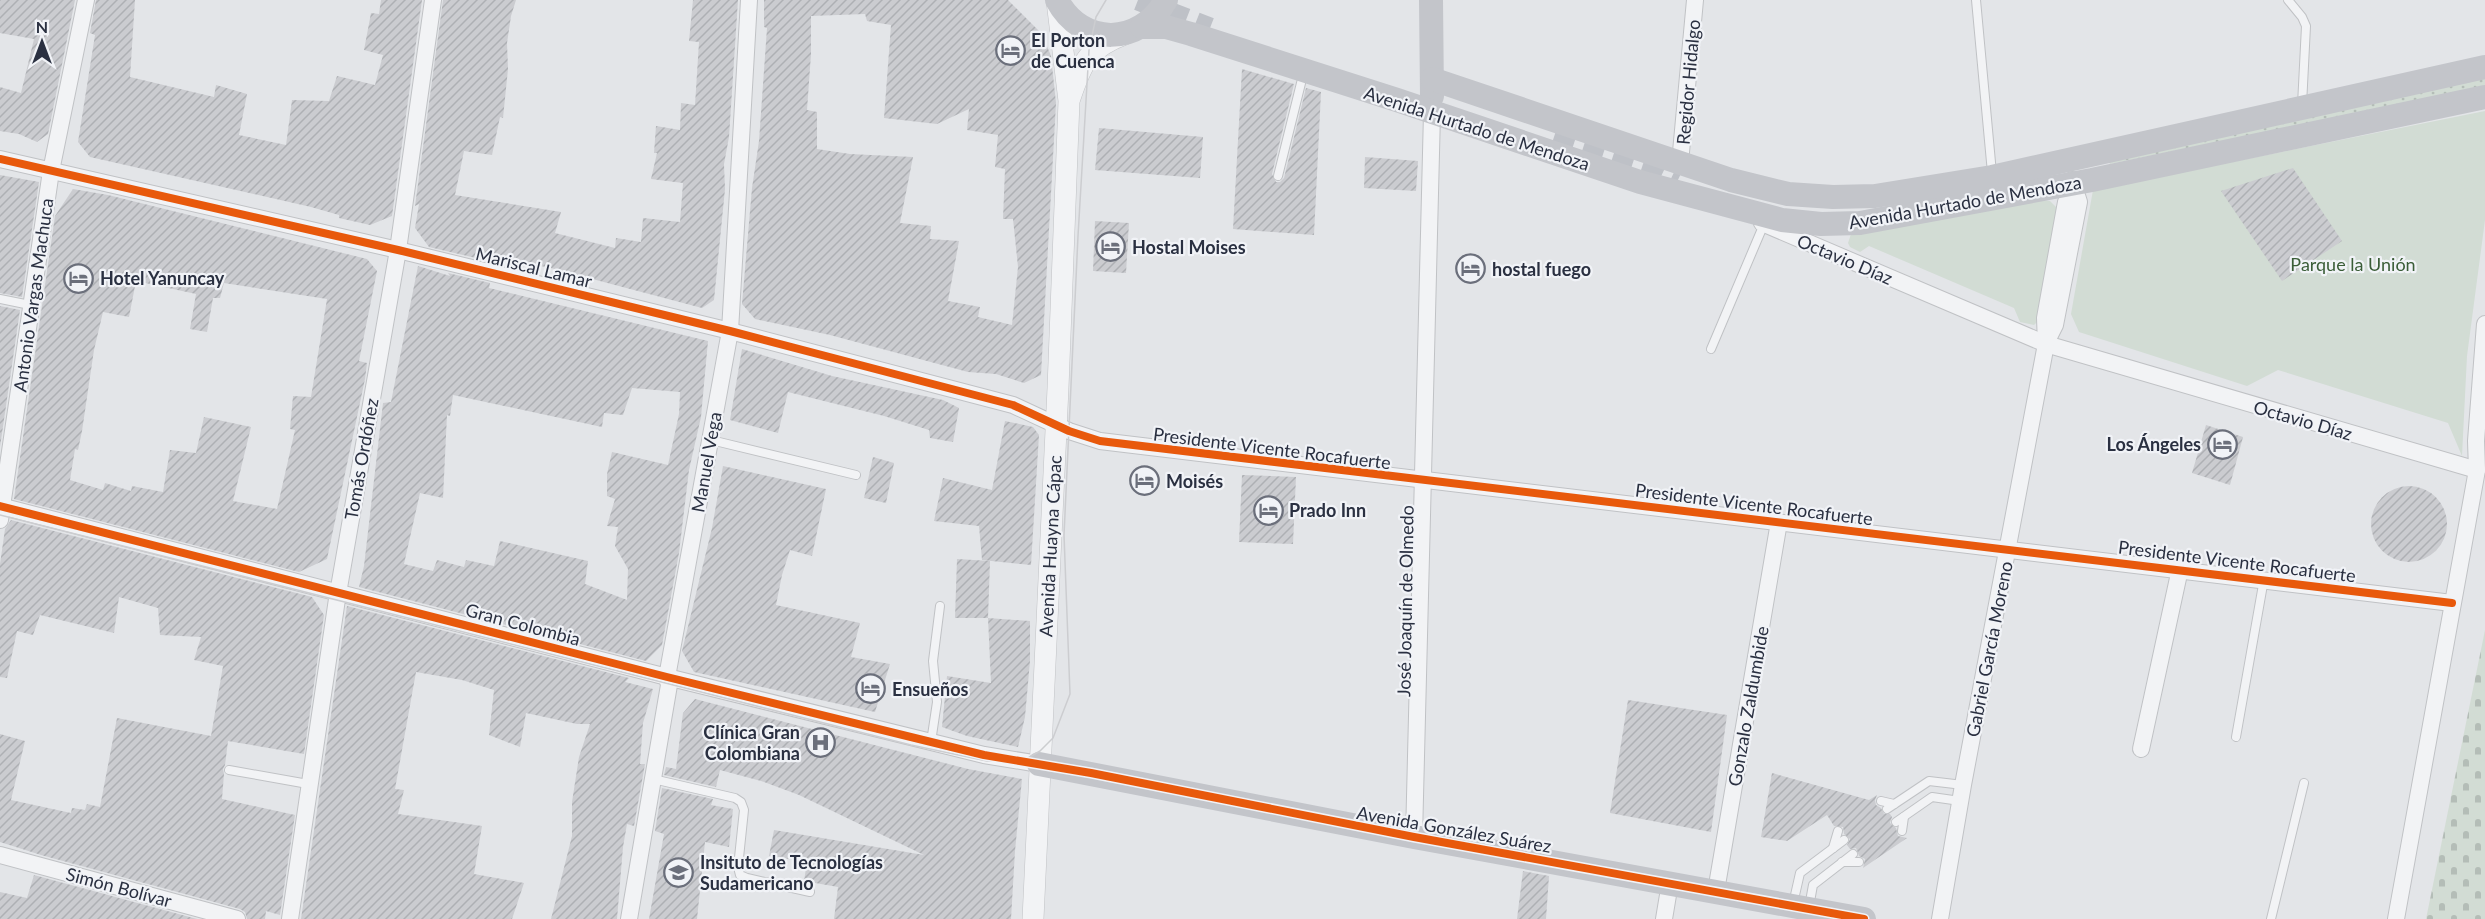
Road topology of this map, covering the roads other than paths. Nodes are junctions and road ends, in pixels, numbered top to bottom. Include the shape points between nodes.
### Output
1 (86, 0) edge
2 (433, 0) edge
3 (749, 0) edge
4 (1166, 0) edge
5 (1431, 0) edge
6 (1695, 0) edge
7 (1976, 0) edge
8 (2288, 0) edge
9 (1057, 1) edge
10 (1135, 30) junction
11 (2485, 67) edge
12 (1305, 71) junction
13 (1432, 79) junction
14 (2485, 97) edge
15 (1069, 101) junction
16 (2302, 108) junction
17 (1432, 113) junction
18 (0, 159) edge
19 (1680, 163) junction
20 (51, 171) junction
21 (2070, 172) junction
22 (1278, 176) dead end
23 (1992, 177) junction
24 (1706, 200) junction
25 (1764, 224) junction
26 (398, 250) junction
27 (0, 299) edge
28 (30, 304) junction
29 (2485, 324) edge
30 (730, 331) junction
31 (2046, 344) junction
32 (1711, 349) dead end
33 (1056, 424) junction
34 (711, 440) junction
35 (2477, 470) junction
36 (856, 475) dead end
37 (1423, 482) junction
38 (1, 511) edge
39 (1779, 522) junction
40 (2008, 550) junction
41 (2180, 569) junction
42 (2264, 579) junction
43 (338, 591) junction
44 (2452, 603) junction
45 (940, 606) dead end
46 (667, 677) junction
47 (2236, 737) dead end
48 (931, 742) junction
49 (2141, 749) dead end
50 (1039, 764) junction
51 (229, 770) dead end
52 (653, 779) junction
53 (2304, 783) dead end
54 (308, 784) junction
55 (1961, 793) junction
56 (1881, 801) dead end
57 (1904, 817) junction
58 (1896, 822) dead end
59 (1838, 831) dead end
60 (1902, 831) dead end
61 (1414, 837) junction
62 (1844, 840) dead end
63 (1833, 848) junction
64 (1853, 854) dead end
65 (0, 855) edge
66 (1841, 862) junction
67 (1859, 862) dead end
68 (1670, 883) junction
69 (1716, 891) junction
70 (810, 892) dead end
71 (1801, 906) junction
72 (237, 919) edge
73 (290, 919) edge
74 (629, 919) edge
75 (1033, 919) edge
76 (1664, 919) edge
77 (1864, 919) edge
78 (1940, 919) edge
79 (2271, 919) edge
80 (2396, 919) edge

1 - 20 street, Antonio Vargas Machuca
2 - 26 street, Tomás Ordóñez
3 - 30 street, Manuel Vega
4 - 10 main road via 1156,15
5 - 13 main road, José Joaquín de Olmedo
6 - 19 street, Regidor Hidalgo
7 - 23 lane
8 - 16 lane via 2306,26
9 - 10 main road, Avenida Hurtado de Mendoza via 1070,18 1087,30 1100,34
9 - 15 street
10 - 12 main road, Avenida Hurtado de Mendoza via 1166,27
10 - 15 street via 1093,50 1079,72
11 - 16 main road, Avenida Hurtado de Mendoza
12 - 17 main road, Avenida Hurtado de Mendoza
12 - 22 lane
13 - 17 main road, José Joaquín de Olmedo
13 - 19 main road, Avenida Hurtado de Mendoza
14 - 21 main road, Avenida Hurtado de Mendoza
15 - 33 street, Avenida Huayna Cápac
16 - 21 main road, Avenida Hurtado de Mendoza
17 - 24 main road, Avenida Hurtado de Mendoza
17 - 37 street, José Joaquín de Olmedo
18 - 20 street, Mariscal Lamar
19 - 23 main road, Avenida Hurtado de Mendoza via 1788,194 1833,197 1875,196
20 - 26 street, Mariscal Lamar
20 - 28 street, Antonio Vargas Machuca
21 - 23 main road, Avenida Hurtado de Mendoza
21 - 24 main road, Avenida Hurtado de Mendoza via 1860,223 1782,220
21 - 31 street, Gabriel García Moreno via 2079,202 2055,325
24 - 25 street, Octavio Díaz
25 - 31 street, Octavio Díaz
25 - 32 lane
26 - 30 street, Mariscal Lamar
26 - 43 street, Tomás Ordóñez
27 - 28 lane
28 - 38 street, Antonio Vargas Machuca
29 - 35 street
30 - 33 street, Mariscal Lamar via 1013,405
30 - 34 street, Manuel Vega
31 - 35 street, Octavio Díaz
31 - 40 street, Gabriel García Moreno
33 - 37 street, Presidente Vicente Rocafuerte via 1100,441
33 - 50 street, Avenida Huayna Cápac
34 - 36 lane
34 - 46 street, Manuel Vega
35 - 44 street
37 - 39 street, Presidente Vicente Rocafuerte
37 - 61 street, José Joaquín de Olmedo
38 - 43 street, Gran Colombia
39 - 40 street, Presidente Vicente Rocafuerte
39 - 69 street, Gonzalo Zaldumbide
40 - 41 street, Presidente Vicente Rocafuerte
40 - 55 street, Gabriel García Moreno
41 - 42 street, Presidente Vicente Rocafuerte
41 - 49 street
42 - 44 street, Presidente Vicente Rocafuerte
42 - 47 lane
43 - 46 street, Gran Colombia
43 - 54 street, Tomás Ordóñez
44 - 80 street
45 - 48 lane via 933,661 937,702
46 - 48 street, Gran Colombia
46 - 52 street, Manuel Vega via 669,685
48 - 50 street, Gran Colombia
50 - 61 main road, Avenida González Suárez
50 - 75 street, Avenida Huayna Cápac
51 - 54 lane
52 - 70 lane via 741,802 744,810 740,875
52 - 74 street, Manuel Vega
53 - 79 lane
54 - 73 street, Tomás Ordóñez
55 - 56 lane via 1929,781 1890,807
55 - 57 lane via 1932,797
55 - 78 street, Gabriel García Moreno
57 - 58 lane
57 - 60 lane
59 - 63 lane
61 - 68 main road, Avenida González Suárez
62 - 63 lane
63 - 71 lane via 1800,873
64 - 66 lane
65 - 72 street, Simón Bolívar
66 - 67 lane
66 - 71 lane via 1813,885
68 - 69 main road, Avenida González Suárez
68 - 76 street
69 - 71 main road, Avenida González Suárez
71 - 77 main road, Avenida González Suárez

